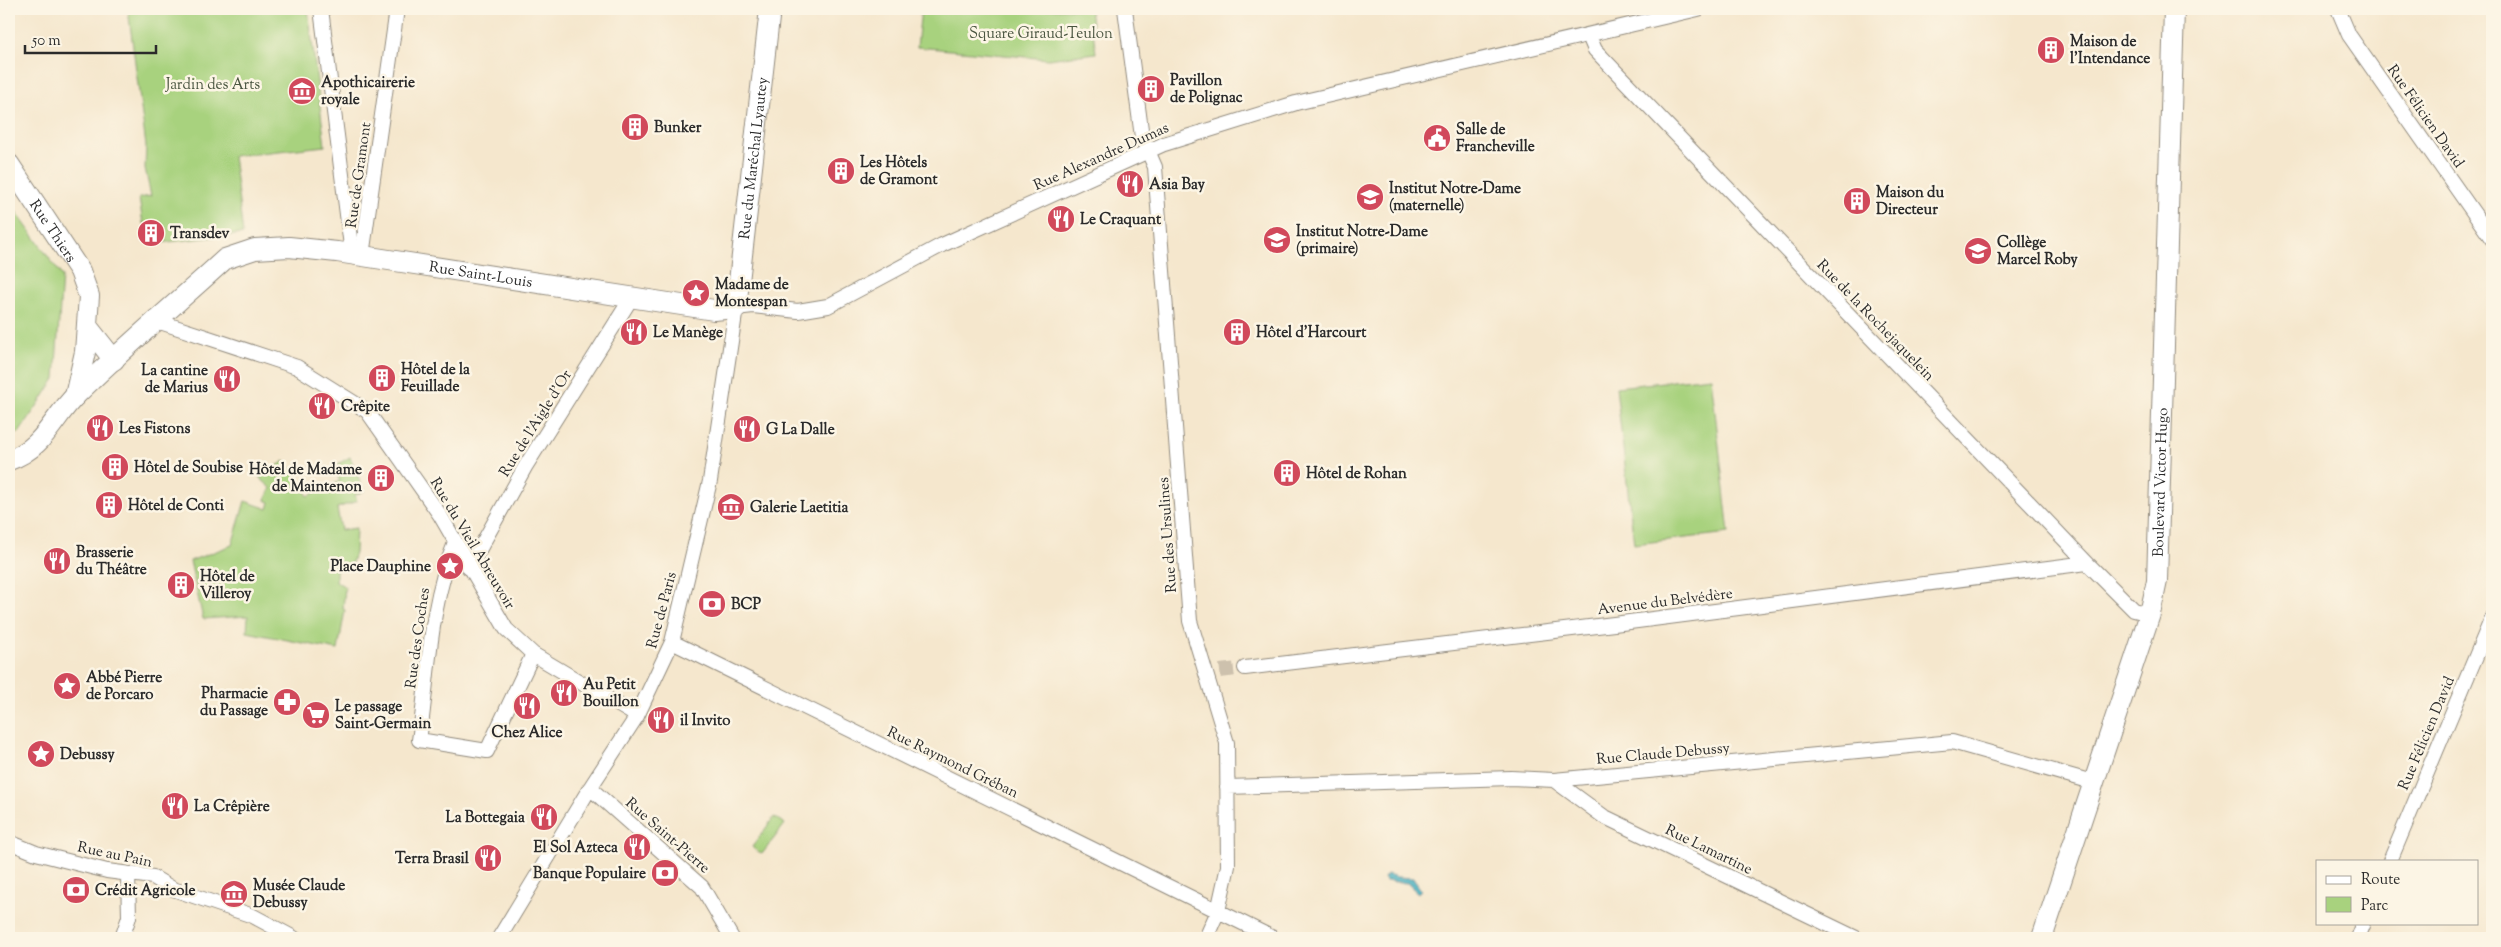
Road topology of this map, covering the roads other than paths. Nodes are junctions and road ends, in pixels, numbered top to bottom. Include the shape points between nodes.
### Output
1 (321, 9) edge
2 (397, 9) edge
3 (770, 9) edge
4 (1125, 9) edge
5 (1698, 9) edge
6 (2174, 9) edge
7 (2338, 9) edge
8 (1589, 36) junction
9 (1148, 152) junction
10 (9, 164) edge
11 (2492, 239) edge
12 (357, 255) junction
13 (632, 297) junction
14 (736, 308) junction
15 (157, 321) junction
16 (87, 326) junction
17 (114, 360) junction
18 (75, 396) junction
19 (9, 460) edge
20 (455, 543) junction
21 (2087, 563) junction
22 (469, 568) junction
23 (2150, 614) junction
24 (2492, 618) edge
25 (672, 642) junction
26 (533, 654) junction
27 (1246, 668) tunnel mouth
28 (637, 716) junction
29 (1554, 780) junction
30 (2096, 783) junction
31 (1228, 787) junction
32 (590, 788) junction
33 (9, 842) edge
34 (2390, 860) edge
35 (128, 874) junction
36 (1218, 911) junction
37 (2363, 924) edge
38 (122, 938) edge
39 (294, 938) edge
40 (498, 938) edge
41 (732, 938) edge
42 (1206, 938) edge
43 (1273, 938) edge
44 (1856, 938) edge
45 (2042, 938) edge
46 (2357, 938) edge

1 - 12 street
2 - 12 street, Rue de Gramont
3 - 14 street, Rue du Maréchal Lyautey
4 - 9 street, Rue des Ursulines via 1142,137
5 - 8 street, Rue Alexandre Dumas
6 - 23 street, Boulevard Victor Hugo via 2157,581
7 - 11 street, Rue Félicien David via 2349,35
8 - 9 street, Rue Alexandre Dumas via 1296,104 1164,144
8 - 21 street, Rue de la Rochejaquelein via 1595,50
9 - 14 street, Rue Alexandre Dumas via 942,245 828,306 798,311 753,306
9 - 31 street, Rue des Ursulines via 1155,167 1190,621 1213,672 1227,743
10 - 16 street, Rue Thiers via 80,272 89,296
12 - 13 street, Rue Saint-Louis
12 - 15 street, Rue Saint-Louis via 289,247 255,249 225,259
13 - 14 street, Rue Saint-Louis via 714,310
13 - 22 street, Rue de l'Aigle d'Or via 525,467
14 - 25 street, Rue de Paris via 710,481
15 - 17 street
15 - 20 street, Rue du Vieil Abreuvoir via 297,367 367,410 440,515
16 - 17 street
16 - 18 street, Rue Thiers via 82,370
17 - 18 street
18 - 19 street via 41,440
20 - 22 street, Rue du Vieil Abreuvoir
20 - 26 street, Rue des Coches via 438,597 419,740 487,751
21 - 23 street, Rue de la Rochejaquelein via 2134,610
21 - 27 street, Avenue du Belvédère
22 - 26 street, Rue du Vieil Abreuvoir via 506,629
23 - 30 street, Boulevard Victor Hugo
24 - 34 street, Rue Félicien David
25 - 28 street, Rue de Paris
25 - 36 street, Rue Raymond Gréban
26 - 28 street, Rue du Vieil Abreuvoir
28 - 32 street, Rue de Paris
29 - 30 street, Rue Claude Debussy via 1952,742
29 - 31 street, Rue Claude Debussy via 1510,778
29 - 44 street, Rue Lamartine via 1603,816
30 - 45 street, Boulevard Victor Hugo
31 - 36 street, Rue des Ursulines via 1228,866
32 - 40 street, Rue de Paris
32 - 41 street, Rue Saint-Pierre via 702,887
33 - 35 street, Rue au Pain via 51,857
35 - 38 street via 129,917
35 - 39 street, Rue au Pain via 153,878 173,889 253,916
36 - 42 street, Rue des Ursulines
36 - 43 street, Rue Raymond Gréban
37 - 46 street

